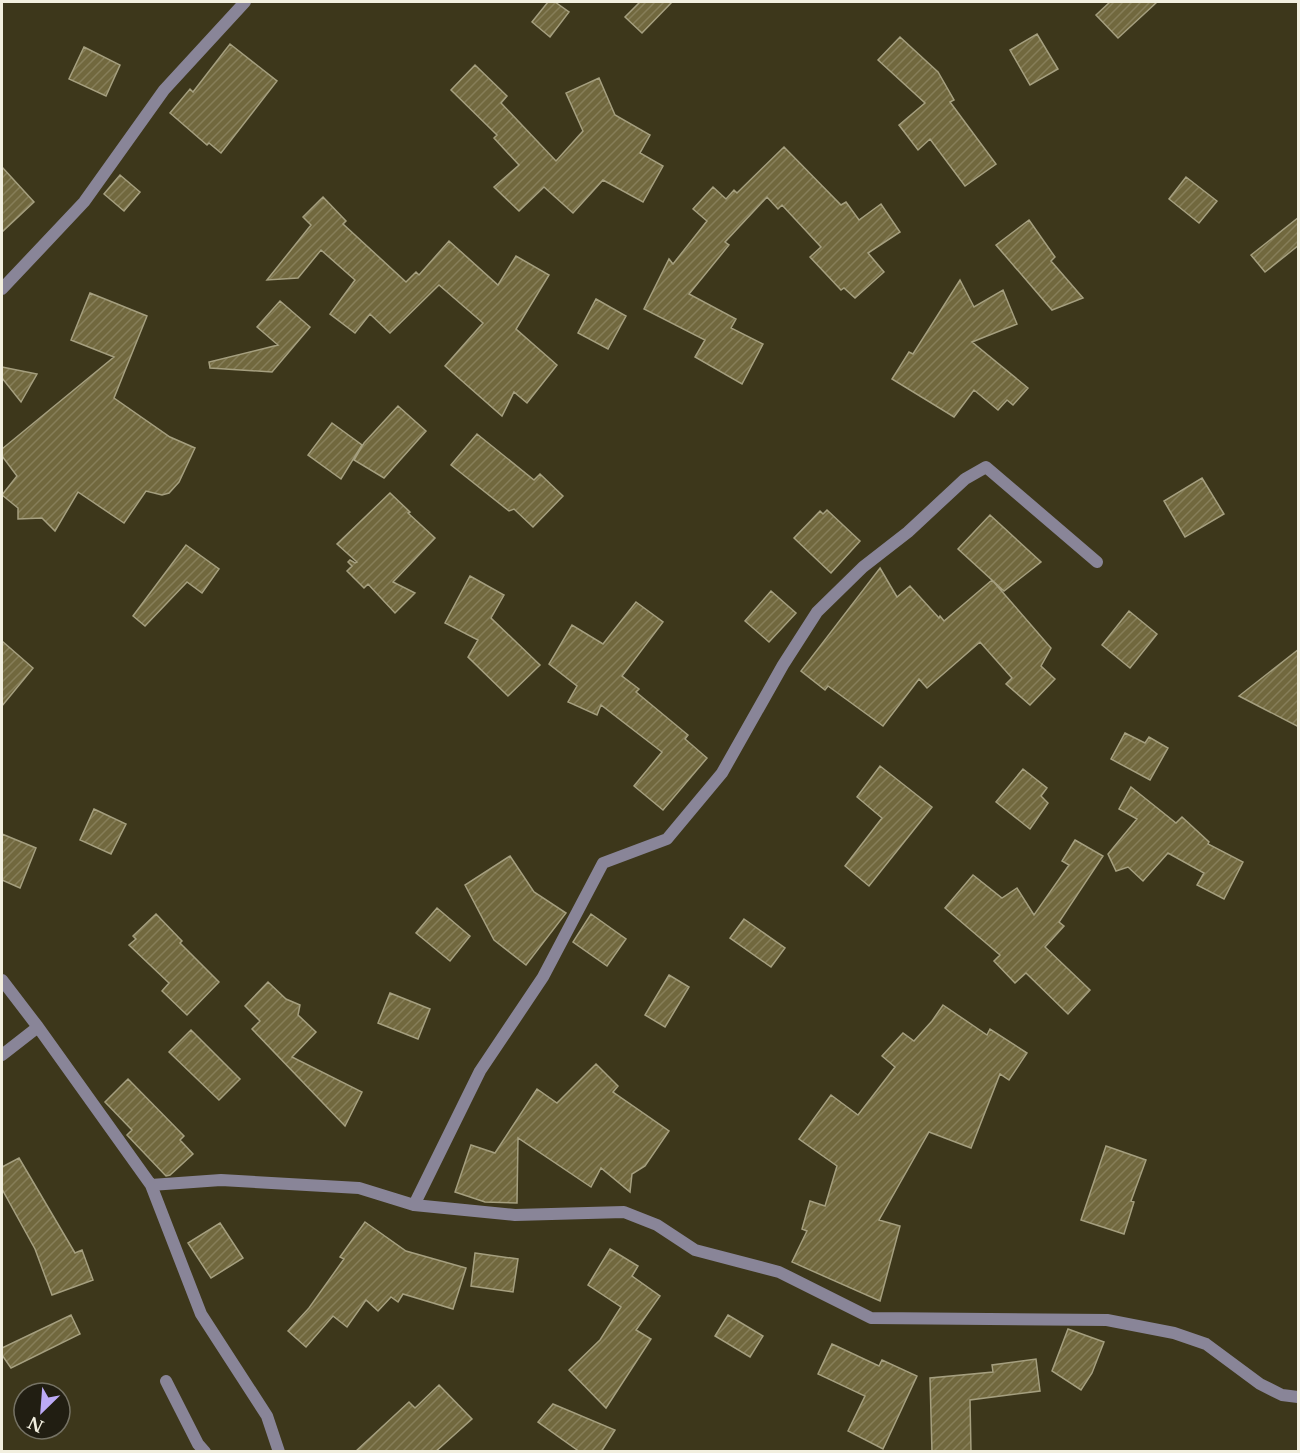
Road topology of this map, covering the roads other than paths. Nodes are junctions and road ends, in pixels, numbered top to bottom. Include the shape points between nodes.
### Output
1 (245, 2) edge
2 (2, 289) edge
3 (1097, 562) dead end
4 (2, 980) edge
5 (38, 1028) junction
6 (2, 1055) edge
7 (151, 1185) junction
8 (414, 1205) junction
9 (166, 1381) dead end
10 (1299, 1397) edge
11 (206, 1452) edge
12 (279, 1452) edge

1 - 2 street via 164,90 84,201
3 - 8 street via 986,467 964,479 908,532 863,567 817,612 722,773 667,839 603,863 543,977 480,1071
4 - 5 street
5 - 6 street
5 - 7 street
7 - 8 street via 221,1180 359,1188
7 - 12 street via 201,1314 267,1416
8 - 10 street via 515,1215 624,1212 657,1225 695,1250 779,1272 871,1318 1107,1320 1174,1333 1206,1344 1260,1384 1282,1395
9 - 11 street via 198,1444

